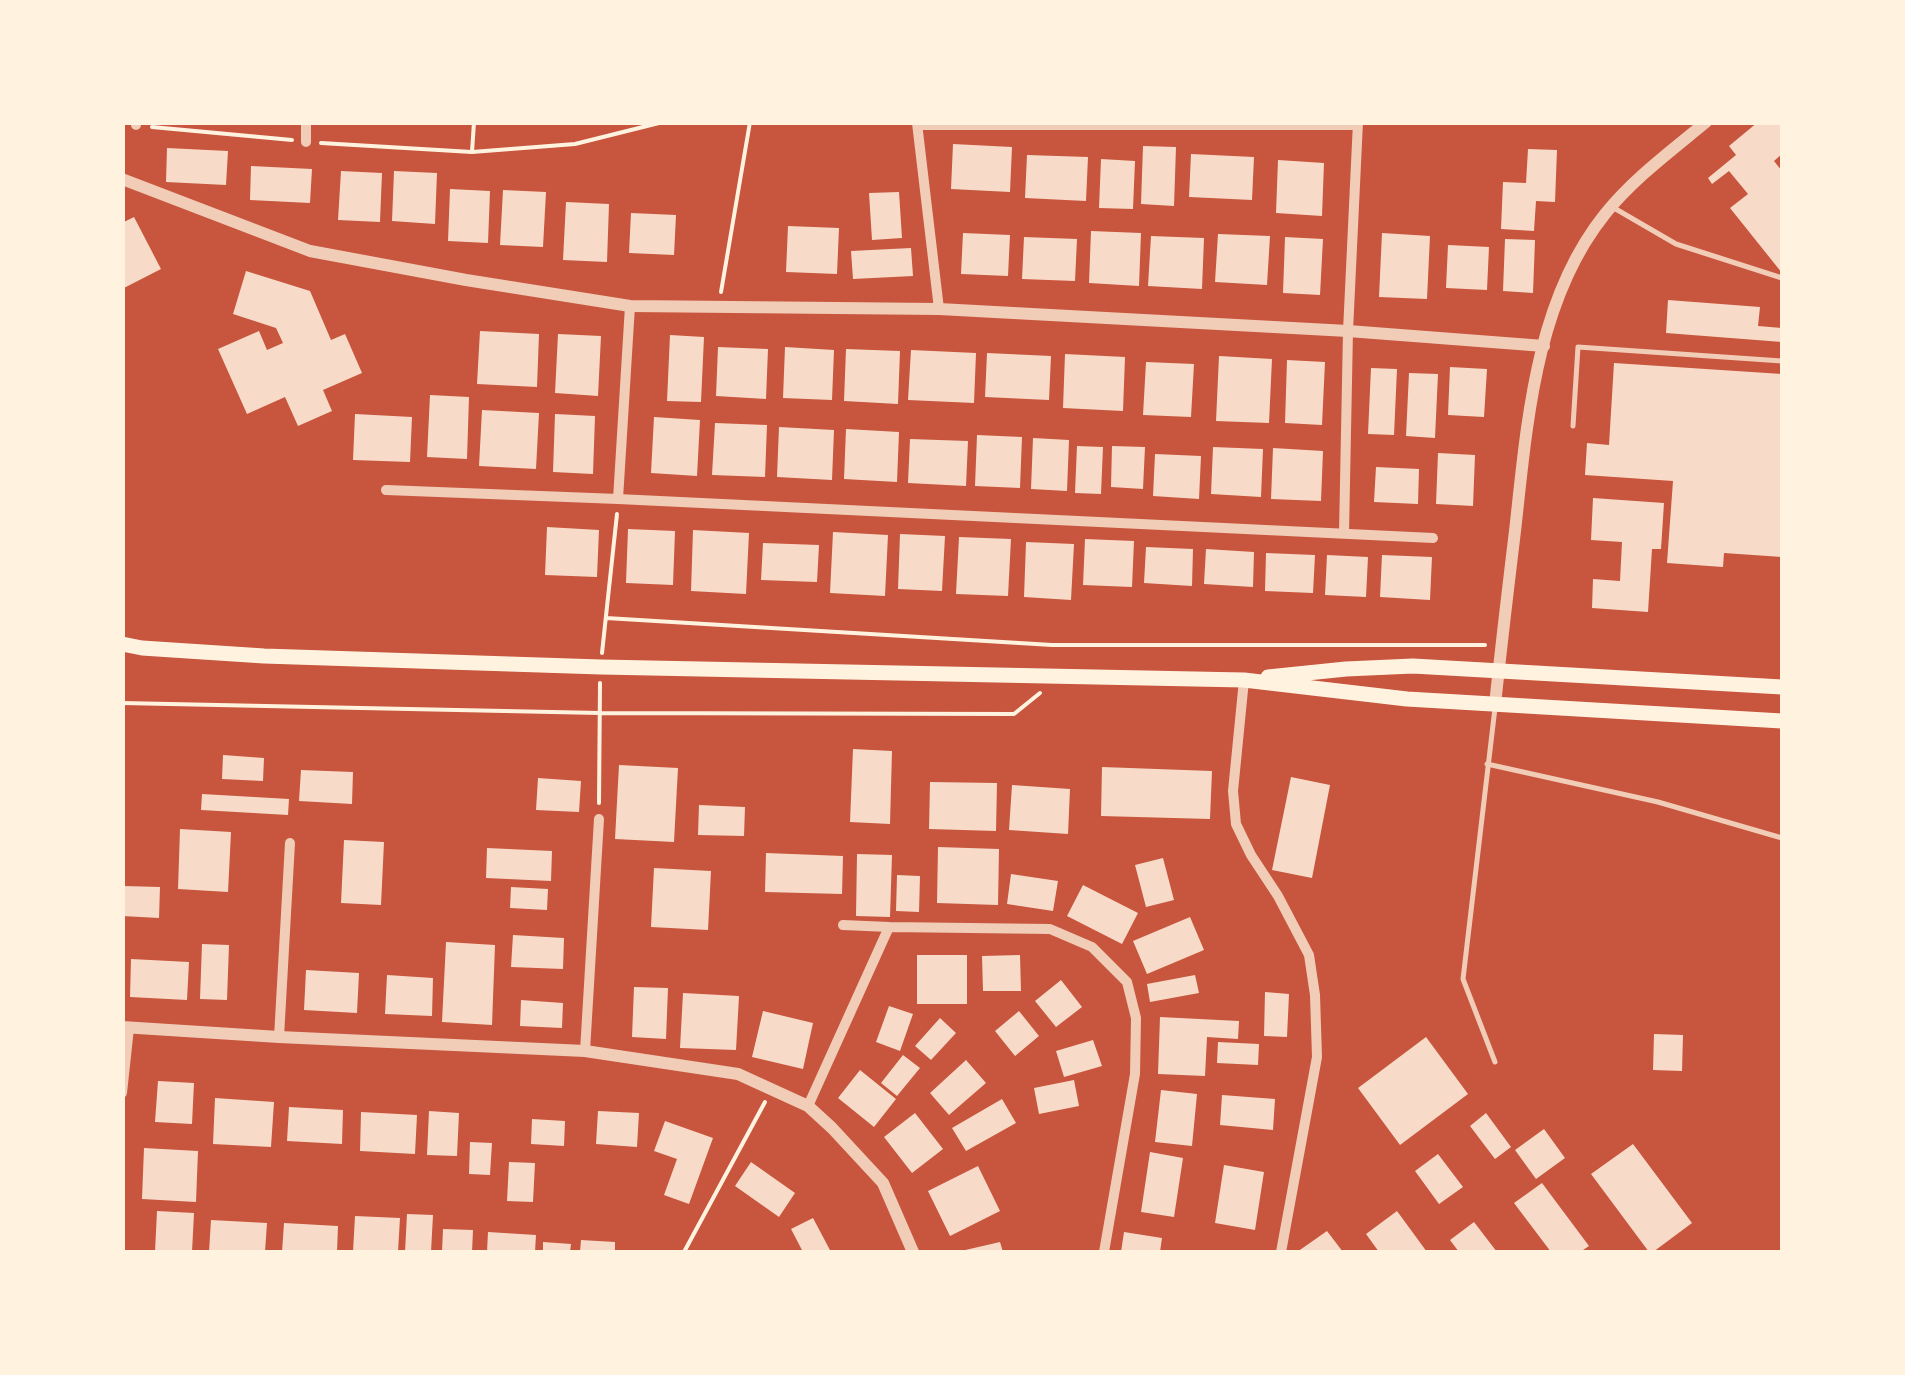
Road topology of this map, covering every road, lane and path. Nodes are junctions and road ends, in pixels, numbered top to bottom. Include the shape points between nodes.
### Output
1 (306, 122) edge
2 (474, 122) edge
3 (663, 122) edge
4 (750, 122) edge
5 (1706, 122) edge
6 (136, 124) edge
7 (917, 124) edge
8 (1358, 124) edge
9 (306, 142) junction
10 (472, 152) junction
11 (122, 179) edge
12 (1612, 207) junction
13 (1782, 278) edge
14 (630, 306) junction
15 (718, 307) junction
16 (939, 309) junction
17 (1348, 331) junction
18 (1544, 346) junction
19 (1782, 361) edge
20 (1573, 426) dead end
21 (386, 490) dead end
22 (618, 499) junction
23 (1344, 534) junction
24 (1434, 538) dead end
25 (606, 618) dead end
26 (122, 644) edge
27 (1502, 645) junction
28 (1499, 671) junction
29 (1063, 676) junction
30 (1244, 680) junction
31 (1782, 687) edge
32 (122, 703) edge
33 (1495, 704) junction
34 (1782, 721) edge
35 (1488, 764) junction
36 (599, 819) dead end
37 (1782, 838) edge
38 (290, 844) dead end
39 (843, 925) dead end
40 (889, 927) junction
41 (126, 1028) edge
42 (279, 1037) junction
43 (585, 1051) junction
44 (1495, 1062) dead end
45 (772, 1089) junction
46 (122, 1093) edge
47 (808, 1106) junction
48 (684, 1252) edge
49 (914, 1252) edge
50 (1104, 1252) edge
51 (1281, 1252) edge

1 - 9 street
2 - 10 path
3 - 10 path via 575,144
4 - 15 path
5 - 12 street
6 - 9 path
7 - 8 street
7 - 16 street
8 - 17 street
9 - 10 path
11 - 14 street via 310,251
12 - 13 lane via 1676,244
12 - 18 street via 1568,274
14 - 15 street
14 - 22 street
15 - 16 street
16 - 17 street
17 - 18 street
17 - 23 street
18 - 27 street via 1520,480
19 - 20 lane via 1578,347
21 - 22 street
22 - 23 street
23 - 24 street
25 - 27 path via 1052,645
26 - 29 main road via 284,657
27 - 28 street
28 - 30 main road via 1377,666
28 - 31 main road
28 - 33 street
29 - 30 main road
29 - 32 path via 1014,714
30 - 33 main road
30 - 51 street via 1236,824 1309,955 1315,996 1317,1057
33 - 34 main road
33 - 35 lane
35 - 37 lane
35 - 44 lane via 1462,979
36 - 43 street
38 - 42 street
39 - 40 street
40 - 47 street
40 - 50 street via 1050,930 1092,948 1127,982 1136,1018 1135,1074
41 - 42 street
41 - 46 street
42 - 43 street
43 - 45 street via 738,1074
45 - 47 street
45 - 48 path
47 - 49 street via 883,1183

